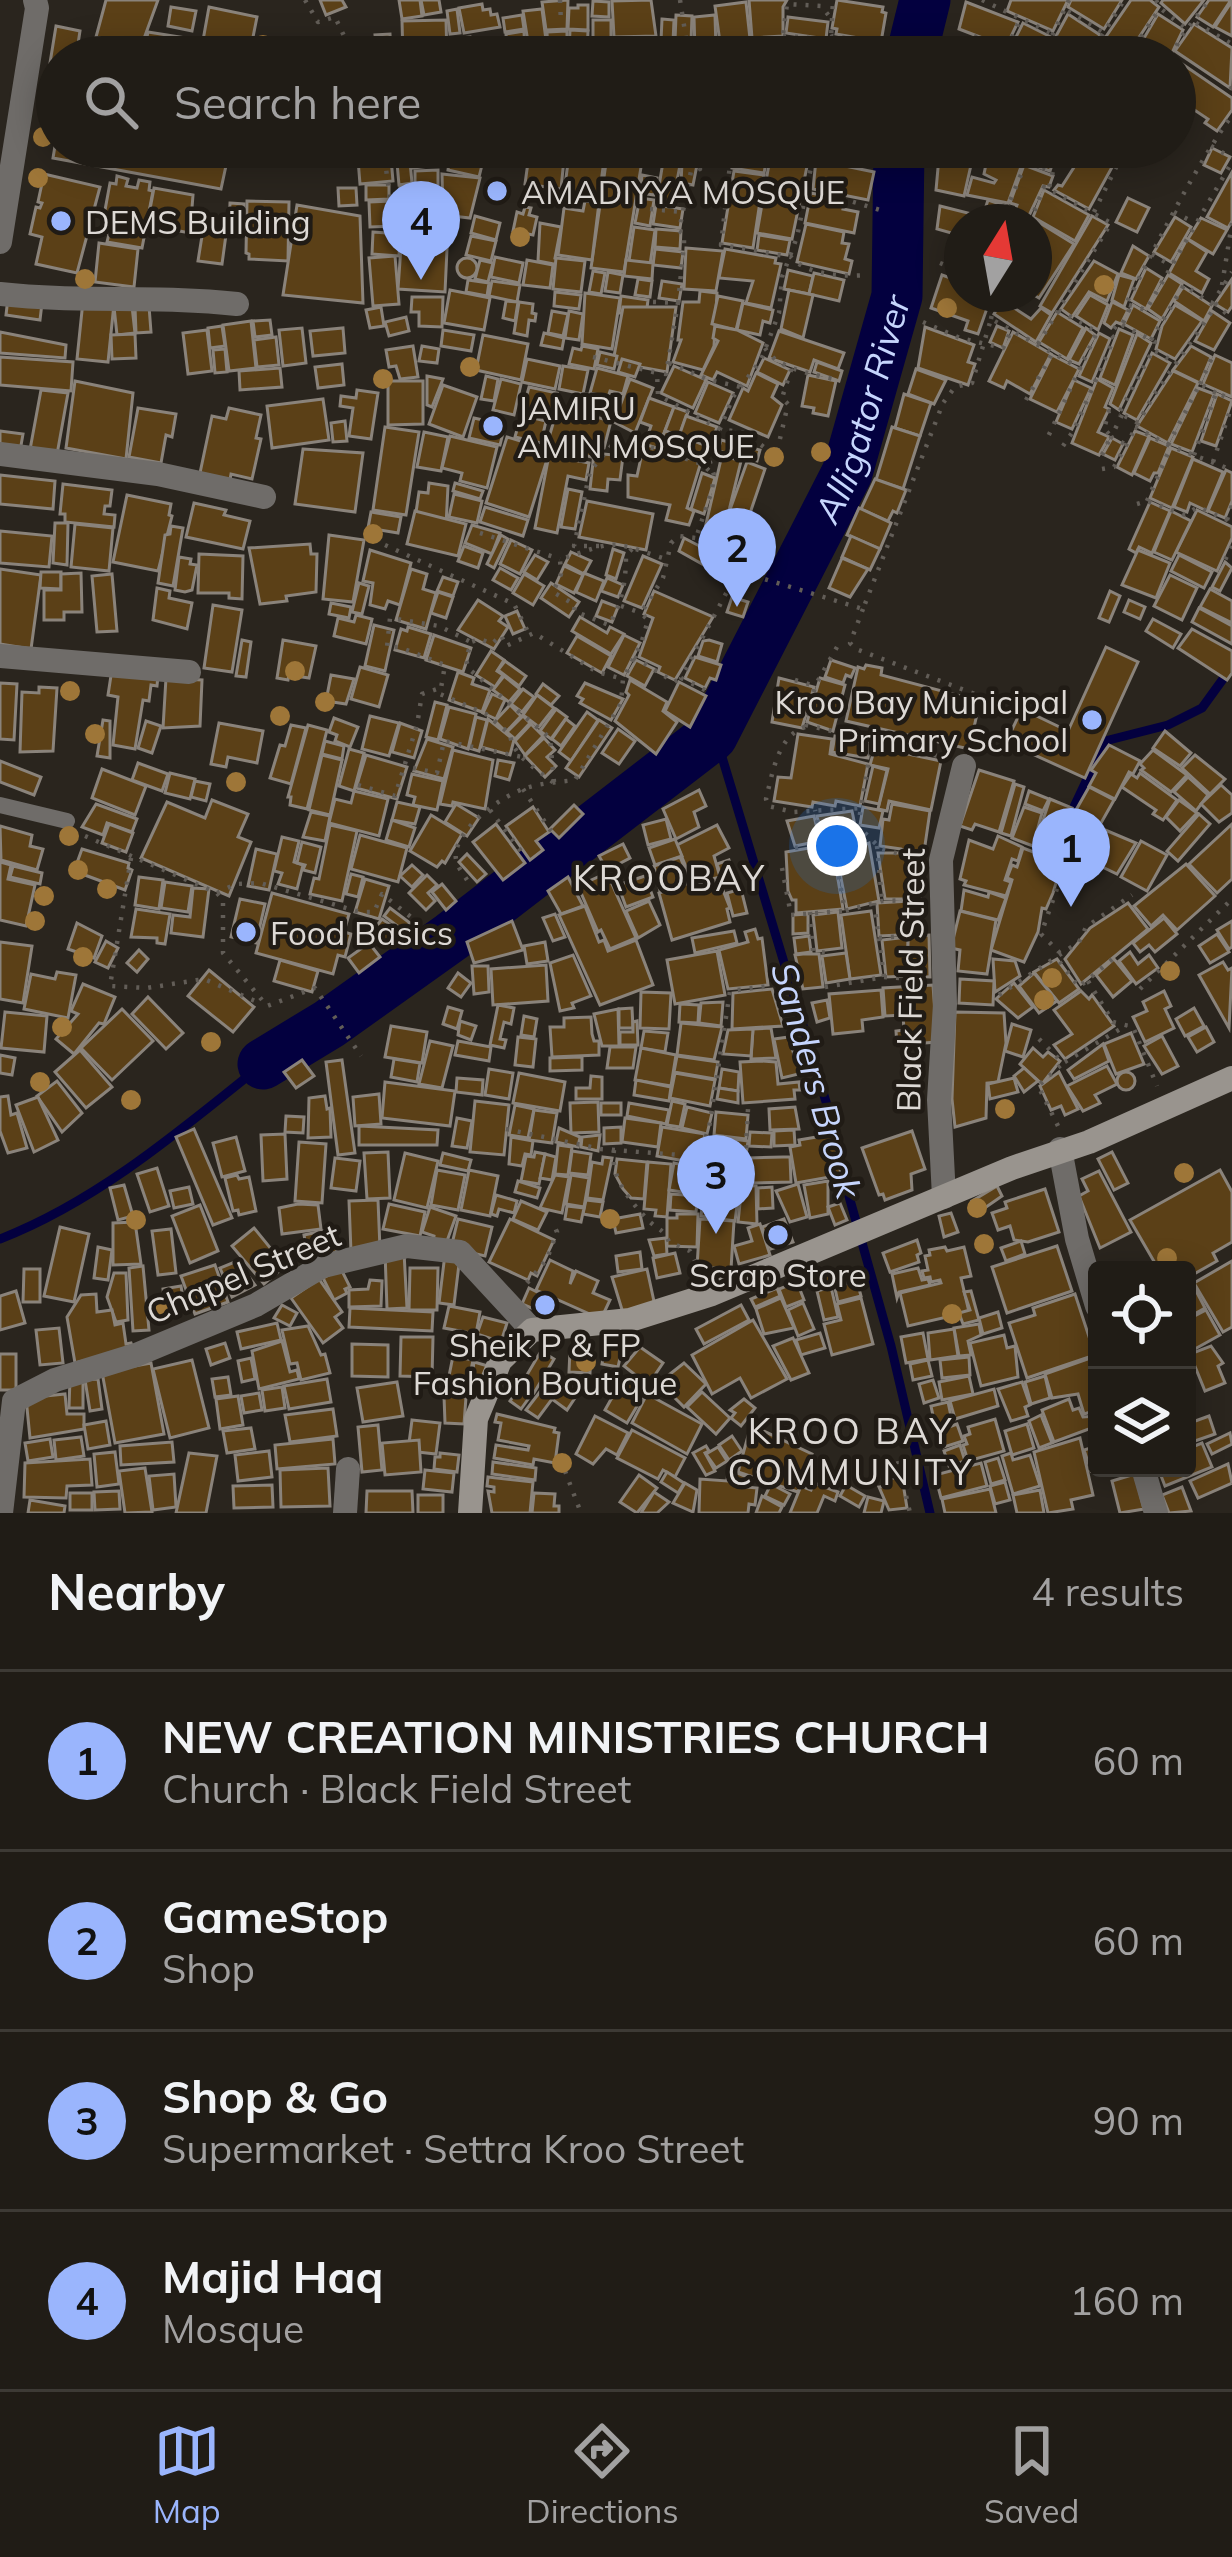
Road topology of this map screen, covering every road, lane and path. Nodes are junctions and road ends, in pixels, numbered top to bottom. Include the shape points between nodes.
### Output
1 (305, 0) edge
2 (560, 0) edge
3 (680, 0) edge
4 (833, 0) edge
5 (982, 0) edge
6 (1069, 0) edge
7 (1124, 0) edge
8 (1209, 0) edge
9 (1161, 3) edge
10 (36, 4) edge
11 (1065, 9) junction
12 (830, 17) junction
13 (1021, 17) junction
14 (561, 22) dead end
15 (1194, 22) junction
16 (1187, 29) junction
17 (1104, 33) junction
18 (1054, 35) joint
19 (344, 36) edge
20 (686, 36) edge
21 (782, 36) edge
22 (833, 36) edge
23 (1013, 36) edge
24 (1102, 36) edge
25 (1141, 36) edge
26 (1183, 36) edge
27 (1232, 44) edge
28 (1232, 115) edge
29 (1211, 146) junction
30 (1232, 160) edge
31 (386, 168) edge
32 (699, 168) edge
33 (730, 168) edge
34 (810, 168) edge
35 (1024, 168) edge
36 (1054, 168) edge
37 (1116, 168) edge
38 (807, 188) junction
39 (1048, 188) junction
40 (1012, 204) edge
41 (1037, 204) edge
42 (391, 205) dead end
43 (650, 209) dead end
44 (880, 210) dead end
45 (682, 212) junction
46 (1174, 212) junction
47 (1094, 213) junction
48 (1196, 223) junction
49 (1232, 224) edge
50 (0, 242) edge
51 (1152, 254) junction
52 (791, 257) junction
53 (940, 263) dead end
54 (944, 265) edge
55 (1170, 265) junction
56 (1232, 272) edge
57 (866, 274) dead end
58 (1221, 291) junction
59 (0, 294) edge
60 (653, 302) dead end
61 (678, 303) junction
62 (237, 304) dead end
63 (1214, 304) junction
64 (1129, 305) junction
65 (1146, 310) junction
66 (1058, 311) junction
67 (992, 312) edge
68 (1230, 314) edge
69 (991, 319) junction
70 (1162, 321) junction
71 (923, 322) dead end
72 (1122, 325) junction
73 (1012, 328) junction
74 (1151, 340) junction
75 (982, 341) junction
76 (1038, 344) junction
77 (765, 348) junction
78 (1153, 350) junction
79 (1053, 352) junction
80 (1214, 353) dead end
81 (592, 357) dead end
82 (669, 363) junction
83 (1176, 363) junction
84 (788, 365) junction
85 (1080, 368) junction
86 (658, 373) junction
87 (838, 380) dead end
88 (1200, 384) junction
89 (741, 387) junction
90 (1216, 392) junction
91 (1026, 400) dead end
92 (1232, 402) edge
93 (1120, 415) junction
94 (1137, 425) junction
95 (719, 429) junction
96 (1111, 437) junction
97 (1046, 441) dead end
98 (1127, 445) junction
99 (1170, 445) junction
100 (1063, 446) dead end
101 (0, 454) edge
102 (1102, 455) dead end
103 (1194, 455) junction
104 (1213, 462) junction
105 (1102, 470) dead end
106 (1232, 470) edge
107 (714, 475) junction
108 (264, 497) dead end
109 (1147, 501) junction
110 (1137, 504) dead end
111 (1232, 505) edge
112 (1229, 521) edge
113 (480, 533) dead end
114 (695, 538) junction
115 (385, 545) dead end
116 (607, 545) junction
117 (1232, 547) edge
118 (632, 549) junction
119 (560, 559) junction
120 (667, 560) junction
121 (1232, 563) edge
122 (738, 571) junction
123 (620, 606) junction
124 (863, 609) junction
125 (641, 613) junction
126 (530, 636) junction
127 (471, 642) junction
128 (837, 647) dead end
129 (0, 656) edge
130 (634, 657) junction
131 (189, 672) dead end
132 (681, 678) junction
133 (623, 679) junction
134 (795, 680) dead end
135 (815, 686) junction
136 (440, 688) junction
137 (705, 690) dead end
138 (988, 698) dead end
139 (806, 725) junction
140 (872, 740) junction
141 (522, 757) junction
142 (964, 766) joint
143 (413, 768) dead end
144 (554, 783) junction
145 (358, 785) dead end
146 (523, 789) junction
147 (0, 805) edge
148 (861, 808) junction
149 (490, 810) junction
150 (815, 810) junction
151 (67, 821) joint
152 (550, 831) dead end
153 (865, 833) junction
154 (832, 842) junction
155 (822, 843) junction
156 (877, 846) junction
157 (795, 848) dead end
158 (523, 854) dead end
159 (131, 858) junction
160 (941, 860) junction
161 (1065, 866) dead end
162 (782, 868) dead end
163 (467, 880) dead end
164 (217, 893) junction
165 (1132, 895) dead end
166 (1232, 899) edge
167 (942, 900) junction
168 (883, 901) junction
169 (874, 904) junction
170 (845, 911) junction
171 (810, 912) junction
172 (421, 925) dead end
173 (943, 930) junction
174 (879, 938) junction
175 (827, 952) dead end
176 (1059, 952) junction
177 (1115, 957) dead end
178 (884, 977) junction
179 (945, 978) junction
180 (1088, 981) junction
181 (769, 986) dead end
182 (825, 987) dead end
183 (1140, 989) dead end
184 (998, 994) dead end
185 (267, 1006) junction
186 (1127, 1025) junction
187 (1039, 1039) dead end
188 (361, 1056) dead end
189 (1063, 1063) junction
190 (1232, 1078) edge
191 (1168, 1107) junction
192 (748, 1109) dead end
193 (506, 1129) dead end
194 (1064, 1148) junction
195 (614, 1150) junction
196 (693, 1156) junction
197 (944, 1197) junction
198 (554, 1225) dead end
199 (1088, 1276) edge
200 (525, 1288) dead end
201 (712, 1294) junction
202 (532, 1330) junction
203 (898, 1461) dead end
204 (348, 1469) dead end
205 (565, 1471) dead end
206 (1146, 1477) edge
207 (1, 1513) edge
208 (345, 1513) edge
209 (470, 1513) edge
210 (581, 1513) edge
211 (910, 1513) edge
212 (1156, 1513) edge

1 - 19 path via 318,22 334,17
2 - 14 path
3 - 20 path
4 - 12 path
5 - 13 path
6 - 11 path
7 - 17 path
8 - 15 path
9 - 16 path
9 - 25 path
10 - 50 street
11 - 17 path
11 - 18 path
12 - 21 path via 821,6 787,4
12 - 22 path
13 - 18 path
13 - 23 path
15 - 16 path
15 - 27 path
16 - 26 path
17 - 24 path
28 - 29 path
29 - 30 path
29 - 46 path
30 - 48 path
31 - 42 path
32 - 45 path via 691,171
33 - 52 path via 721,245
34 - 38 path
35 - 40 path
36 - 39 path
37 - 47 path
38 - 44 path
38 - 52 path
39 - 41 path
39 - 47 path
43 - 45 path
45 - 61 path
46 - 48 path
46 - 51 path
47 - 66 path via 1111,223
48 - 55 path
49 - 58 path
51 - 55 path
51 - 64 path
52 - 57 path via 814,270
52 - 77 path
53 - 54 path
55 - 65 path
56 - 58 path
58 - 63 path
59 - 62 street
60 - 61 path
61 - 82 path
63 - 68 path
63 - 70 path via 1184,285
63 - 83 path
64 - 65 path
64 - 72 path
65 - 70 path
66 - 76 path
66 - 85 path via 1097,332
67 - 69 path
69 - 73 path
69 - 75 path
70 - 74 path
71 - 75 path
72 - 74 path
72 - 100 path
73 - 75 path via 1004,348
73 - 76 path
74 - 78 path
75 - 124 path via 972,383 955,387 943,403
76 - 79 path
77 - 84 path
77 - 89 path
78 - 83 path
78 - 93 path
79 - 85 path
79 - 91 path
80 - 88 path
81 - 86 path
82 - 86 path via 666,374
82 - 89 path
83 - 94 path
84 - 87 path
84 - 95 path via 776,456 745,433
85 - 97 path
86 - 95 path via 658,395
88 - 90 path
88 - 99 path
89 - 95 path
90 - 92 path
90 - 103 path
92 - 104 path
93 - 94 path
93 - 96 path
93 - 96 path via 1109,411 1104,429
94 - 98 path
94 - 99 path
95 - 107 path via 709,459
96 - 98 path
96 - 102 path
98 - 105 path via 1114,467
99 - 103 path
99 - 109 path
101 - 108 street
103 - 104 path
104 - 106 path
107 - 114 path
107 - 116 path via 619,436 590,471 574,546
109 - 110 path
109 - 112 path via 1185,515 1198,507
111 - 112 path
113 - 119 path
114 - 120 path via 679,536
114 - 122 path via 740,562
115 - 126 path via 514,604
116 - 118 path
116 - 119 path
117 - 121 path via 1225,560
118 - 120 path
118 - 123 path
119 - 123 path via 553,592 574,611 608,625
120 - 125 path
122 - 124 path
122 - 132 path
123 - 125 path
124 - 138 path via 850,643 856,649
125 - 130 path via 648,620
126 - 127 path via 506,646 501,635 492,644
126 - 133 path
127 - 136 path via 439,626 390,618 387,647 445,665
127 - 144 path via 469,670 550,738
128 - 135 path
129 - 131 street
130 - 132 path via 674,682
130 - 133 path
132 - 137 path
133 - 144 path via 621,703 574,780
134 - 135 path
135 - 139 path
136 - 141 path via 502,726
136 - 145 path via 422,694 395,796
139 - 140 path
139 - 150 path via 778,749 766,799 793,812
140 - 142 path
140 - 148 path
141 - 143 path via 444,741 437,773
141 - 144 path
142 - 160 street, Black Field Street
144 - 146 path
146 - 149 path
146 - 152 path
147 - 151 lane
148 - 150 path
148 - 153 path via 857,822
149 - 158 path
149 - 163 path via 455,851
150 - 155 path
151 - 159 path
153 - 154 path
153 - 156 path
154 - 155 path
154 - 170 path
155 - 157 path
156 - 160 path
156 - 168 path
159 - 164 path
159 - 185 path via 110,986 204,979
160 - 167 street, Black Field Street
161 - 176 path via 1041,923
162 - 171 path via 791,914
164 - 172 path via 260,883 361,912 374,912 382,894
164 - 185 path via 223,953
165 - 176 path
166 - 183 path
167 - 168 path
167 - 173 street, Black Field Street
168 - 169 path
169 - 170 path
169 - 174 path
170 - 171 path
171 - 175 path via 813,951
173 - 174 path
173 - 179 street, Black Field Street
174 - 178 path
176 - 180 path via 1079,988
176 - 184 path
177 - 180 path
178 - 179 path
178 - 182 path
179 - 197 street, Black Field Street
180 - 186 path via 1113,1022
181 - 196 path via 730,992 710,1128
185 - 188 path via 315,988
186 - 189 path
186 - 191 path
187 - 189 path
189 - 194 path via 1038,1086
190 - 191 main road
191 - 194 main road
192 - 196 path via 745,1168
193 - 195 path
194 - 197 main road
194 - 199 street
195 - 196 path
195 - 201 path via 617,1179 669,1242 690,1251
197 - 201 main road
198 - 200 path via 547,1259
201 - 202 main road via 630,1320
202 - 207 street, Chapel Street via 460,1252 407,1246 323,1267 280,1295 14,1401
202 - 209 main road via 500,1361 476,1419
203 - 211 path
204 - 208 street
205 - 210 path
206 - 212 street

